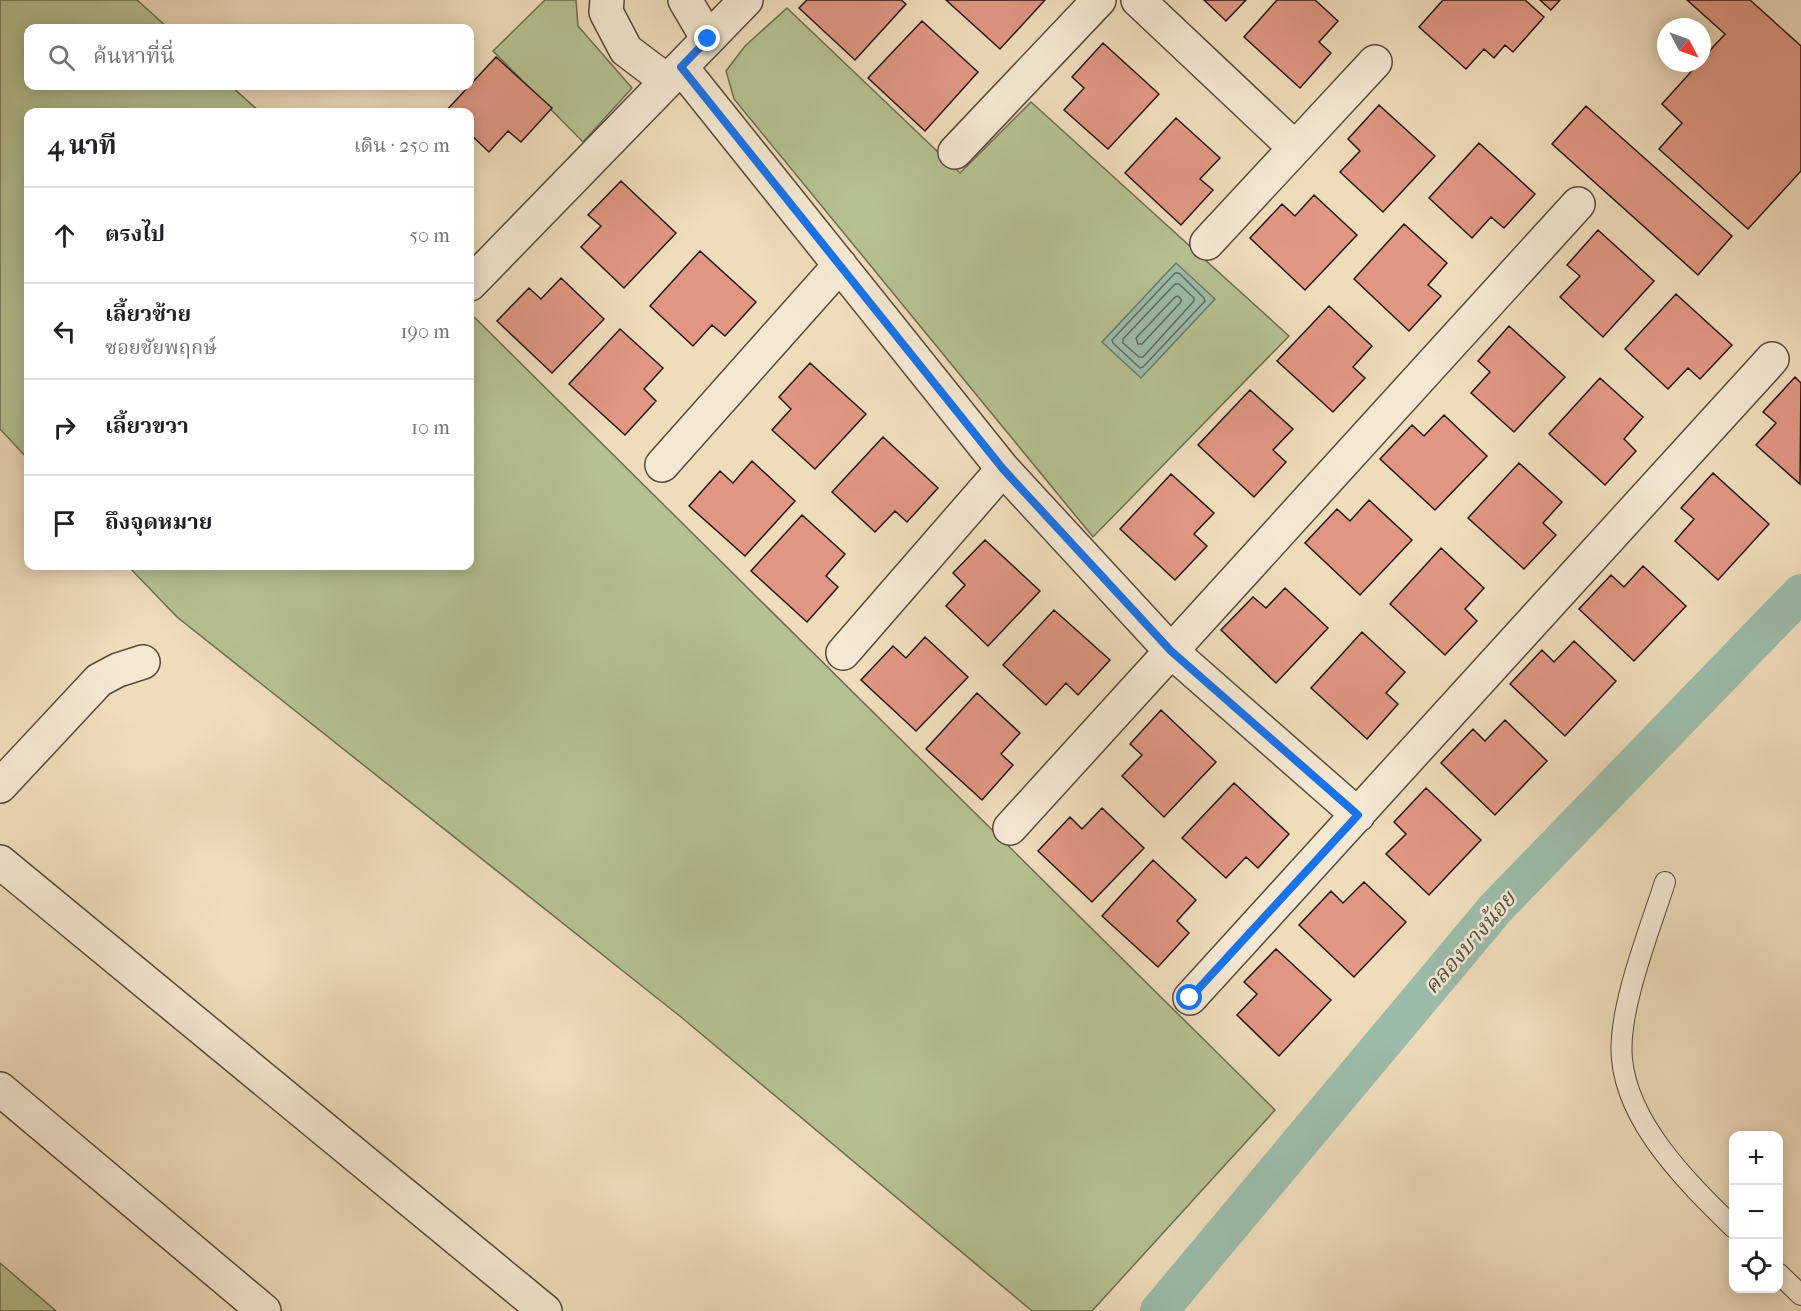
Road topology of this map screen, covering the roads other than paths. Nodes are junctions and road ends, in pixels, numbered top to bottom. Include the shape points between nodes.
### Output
1 (607, 0) edge
2 (685, 0) edge
3 (746, 0) edge
4 (1099, 0) edge
5 (1138, 0) edge
6 (708, 39) junction
7 (1375, 62) dead end
8 (674, 74) junction
9 (1295, 148) junction
10 (955, 152) dead end
11 (1578, 204) dead end
12 (1207, 243) dead end
13 (840, 265) junction
14 (474, 280) edge
15 (1772, 359) dead end
16 (662, 465) dead end
17 (1003, 469) junction
18 (1171, 651) junction
19 (843, 652) dead end
20 (143, 662) dead end
21 (0, 786) edge
22 (1358, 815) junction
23 (1010, 828) dead end
24 (0, 862) edge
25 (1665, 882) dead end
26 (1190, 998) dead end
27 (0, 1089) edge
28 (1729, 1223) edge
29 (1783, 1277) edge
30 (1801, 1295) edge
31 (264, 1311) edge
32 (545, 1311) edge

1 - 8 street via 606,12 626,50
2 - 6 street
3 - 6 street
4 - 10 street
5 - 9 street
6 - 8 street
7 - 9 street
8 - 13 street
8 - 14 street
9 - 12 street
11 - 18 street
13 - 16 street
13 - 17 street
15 - 22 street
17 - 18 street
17 - 19 street
18 - 22 street
18 - 23 street
20 - 21 street via 99,680
22 - 26 street
24 - 32 street
25 - 28 lane via 1630,994 1623,1034 1626,1080 1647,1128
27 - 31 street
29 - 30 lane

